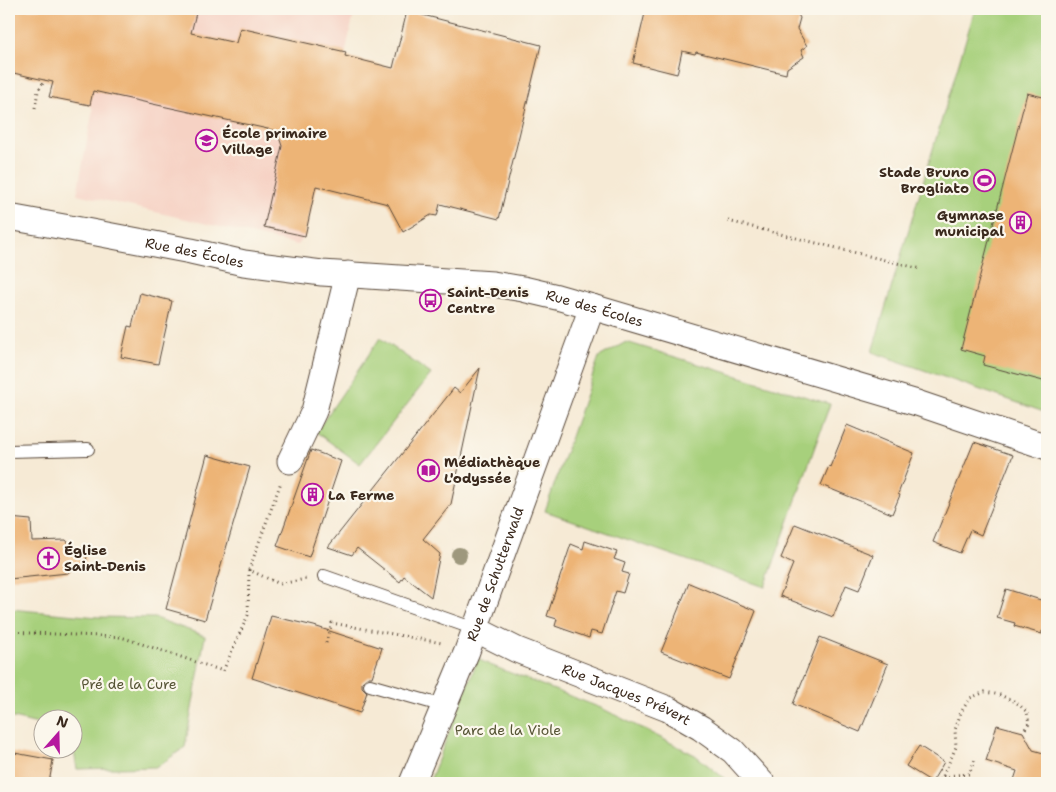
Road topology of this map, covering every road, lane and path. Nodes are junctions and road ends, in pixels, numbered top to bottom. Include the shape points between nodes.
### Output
1 (44, 80) dead end
2 (34, 108) dead end
3 (9, 217) edge
4 (728, 221) dead end
5 (921, 269) dead end
6 (348, 274) junction
7 (592, 307) junction
8 (1047, 447) edge
9 (88, 449) dead end
10 (9, 451) edge
11 (290, 461) joint
12 (249, 570) junction
13 (324, 576) joint
14 (474, 629) junction
15 (9, 632) edge
16 (326, 643) dead end
17 (442, 644) dead end
18 (370, 684) dead end
19 (444, 706) junction
20 (1023, 732) dead end
21 (976, 758) dead end
22 (943, 776) junction
23 (412, 783) edge
24 (762, 783) edge
25 (936, 783) edge

1 - 2 path
3 - 6 street, Rue des Écoles via 244,263
4 - 5 path
6 - 7 street, Rue des Écoles via 500,285
6 - 11 street via 314,411
7 - 8 street, Rue des Écoles via 917,403
7 - 14 street, Rue de Schutterwald
9 - 10 lane
11 - 12 path
12 - 13 path via 280,584
12 - 15 path via 248,615 223,671 121,637
13 - 14 lane
14 - 19 street, Rue de Schutterwald
14 - 24 street, Rue Jacques Prévert via 517,650 668,709 733,751
16 - 17 path via 332,623
18 - 19 lane
19 - 23 street, Rue de Schutterwald
20 - 22 path via 1028,722 1027,712 1016,702 985,692 970,698 960,712 955,730 956,747
21 - 22 path via 970,774
22 - 25 path

